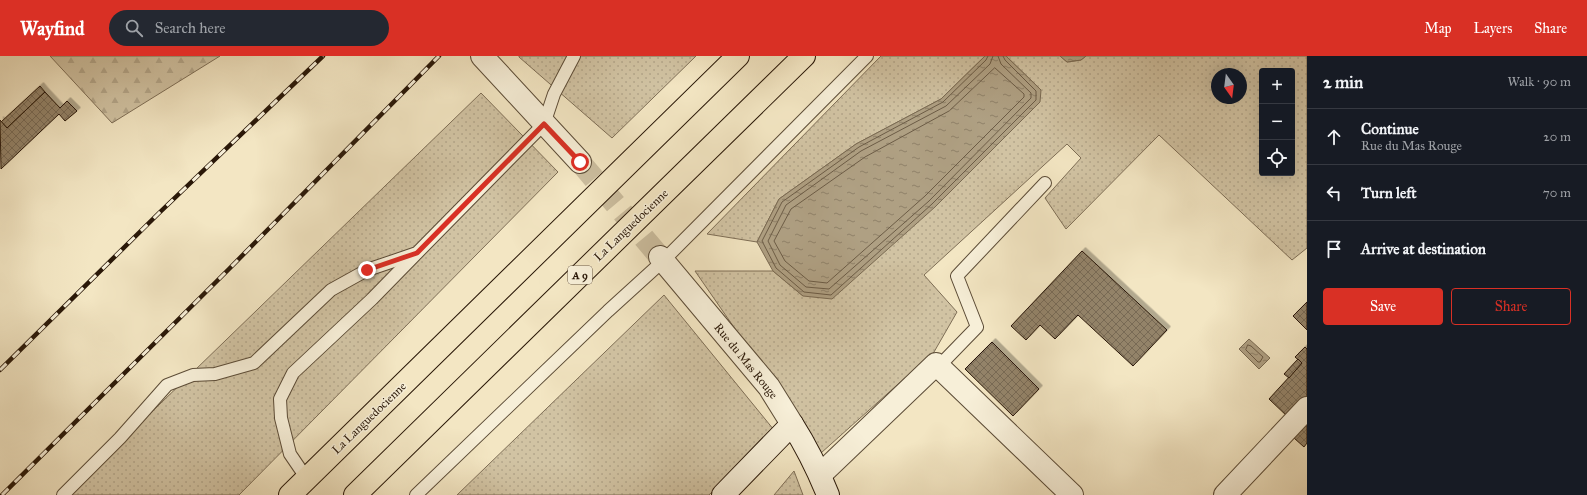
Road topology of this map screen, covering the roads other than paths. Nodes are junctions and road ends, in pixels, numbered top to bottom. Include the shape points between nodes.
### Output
1 (482, 56) edge
2 (574, 56) edge
3 (738, 56) edge
4 (804, 56) edge
5 (867, 56) edge
6 (544, 124) junction
7 (580, 162) tunnel mouth
8 (1045, 183) dead end
9 (417, 253) junction
10 (662, 259) junction
11 (936, 364) junction
12 (1307, 408) edge
13 (792, 424) junction
14 (820, 475) junction
15 (307, 479) junction
16 (63, 495) edge
17 (290, 495) edge
18 (355, 495) edge
19 (416, 495) edge
20 (723, 495) edge
21 (828, 495) edge
22 (1072, 495) edge
23 (1225, 495) edge

1 - 6 street
2 - 6 lane via 554,94
3 - 15 highway, La Languedocienne
4 - 18 highway, La Languedocienne / A 9
5 - 10 lane
6 - 7 street
6 - 9 lane
8 - 11 lane via 958,276 977,327 944,361
9 - 15 lane via 293,373 280,399 281,418 290,454
9 - 16 lane via 367,270 331,290 254,364 215,374 193,375 167,385 120,438
10 - 13 street, Rue du Mas Rouge via 769,387
10 - 19 lane
11 - 14 street
11 - 22 street
12 - 23 street
13 - 14 street, Rue du Mas Rouge
13 - 20 street
14 - 21 street, Rue du Mas Rouge
15 - 17 highway, La Languedocienne

